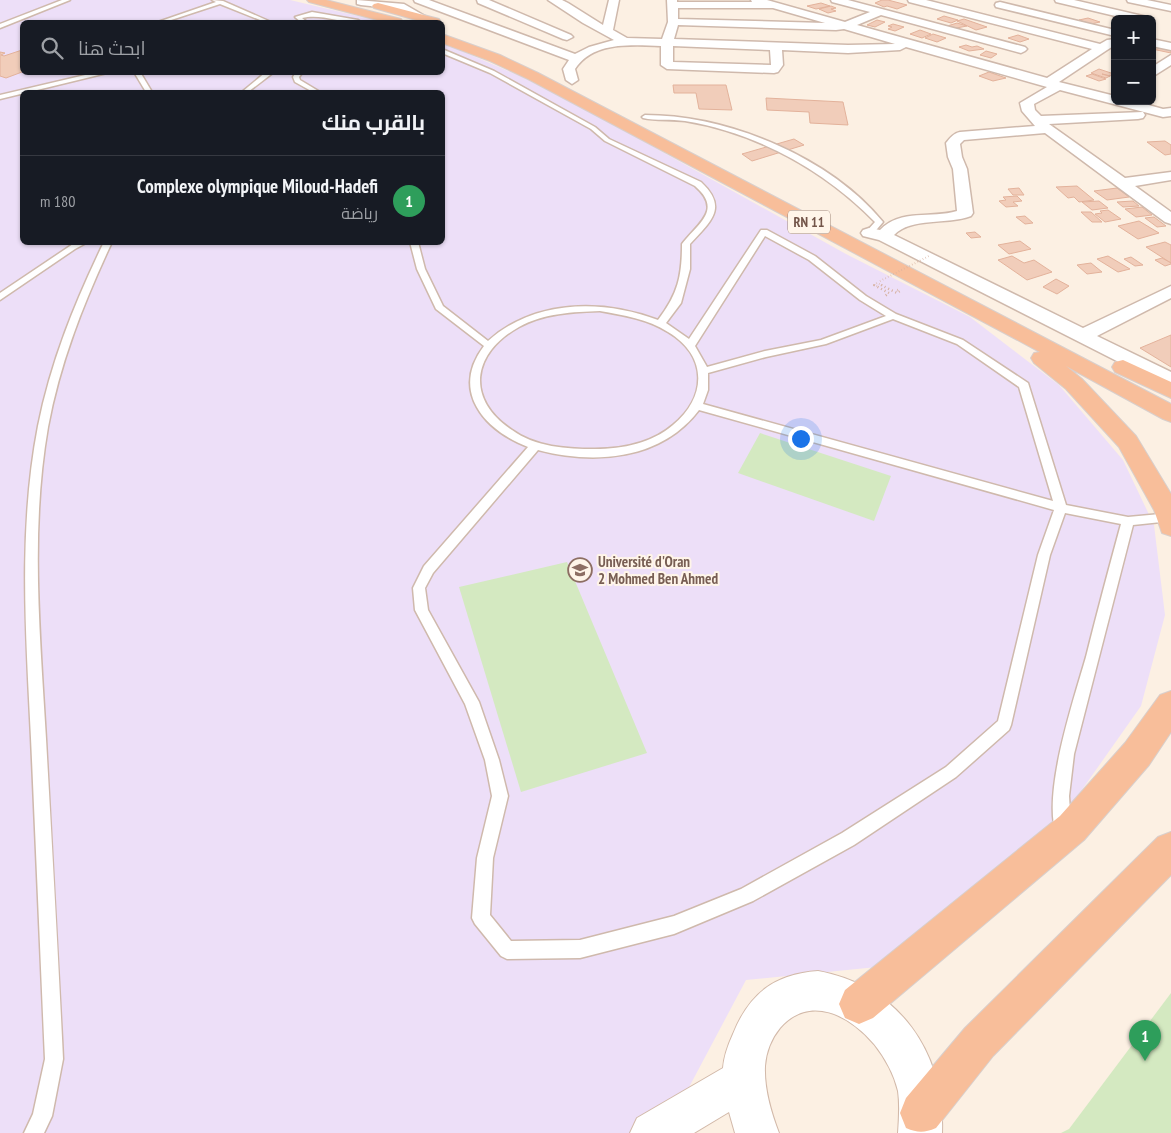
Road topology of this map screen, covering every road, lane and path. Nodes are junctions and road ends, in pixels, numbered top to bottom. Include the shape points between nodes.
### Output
1 (50, 0) edge
2 (65, 0) edge
3 (214, 0) edge
4 (313, 0) edge
5 (419, 0) edge
6 (553, 0) edge
7 (614, 0) edge
8 (756, 0) edge
9 (788, 0) edge
10 (840, 0) edge
11 (913, 0) edge
12 (1060, 0) edge
13 (1132, 0) edge
14 (357, 1) edge
15 (221, 2) junction
16 (565, 2) edge
17 (672, 2) edge
18 (988, 2) dead end
19 (476, 3) edge
20 (1074, 3) junction
21 (34, 6) dead end
22 (400, 6) junction
23 (774, 6) junction
24 (1007, 7) junction
25 (1163, 7) edge
26 (946, 8) junction
27 (880, 12) junction
28 (1127, 15) edge
29 (1151, 15) edge
30 (1049, 16) junction
31 (444, 18) edge
32 (0, 19) edge
33 (260, 19) joint
34 (986, 19) junction
35 (14, 20) junction
36 (167, 20) edge
37 (257, 20) edge
38 (302, 20) edge
39 (346, 20) edge
40 (389, 20) edge
41 (426, 20) edge
42 (428, 20) edge
43 (20, 21) edge
44 (587, 21) junction
45 (673, 22) junction
46 (918, 22) junction
47 (757, 25) junction
48 (848, 25) junction
49 (0, 26) edge
50 (549, 30) junction
51 (1111, 31) edge
52 (607, 32) junction
53 (1044, 34) junction
54 (445, 39) edge
55 (625, 41) junction
56 (667, 42) junction
57 (1156, 43) edge
58 (917, 45) junction
59 (1111, 45) edge
60 (757, 47) junction
61 (776, 47) junction
62 (1171, 47) edge
63 (595, 48) junction
64 (1022, 49) junction
65 (445, 53) edge
66 (1105, 53) junction
67 (1171, 59) edge
68 (576, 60) junction
69 (556, 66) dead end
70 (989, 68) junction
71 (1156, 69) edge
72 (1156, 72) edge
73 (95, 75) edge
74 (139, 75) edge
75 (267, 75) edge
76 (297, 75) edge
77 (1171, 75) edge
78 (572, 80) junction
79 (1053, 85) junction
80 (30, 90) edge
81 (148, 90) edge
82 (248, 90) edge
83 (313, 90) edge
84 (20, 92) edge
85 (0, 97) edge
86 (1111, 100) edge
87 (1130, 105) edge
88 (1168, 114) edge
89 (645, 117) junction
90 (1043, 124) junction
91 (1171, 176) edge
92 (764, 180) dead end
93 (1122, 183) junction
94 (1171, 219) edge
95 (852, 224) dead end
96 (876, 235) junction
97 (77, 245) edge
98 (107, 245) edge
99 (415, 245) edge
100 (928, 256) dead end
101 (879, 282) junction
102 (1171, 291) edge
103 (2, 293) edge
104 (986, 314) junction
105 (893, 316) junction
106 (660, 324) junction
107 (1084, 336) junction
108 (488, 345) junction
109 (690, 346) junction
110 (703, 371) junction
111 (1171, 380) edge
112 (1171, 391) edge
113 (698, 406) junction
114 (1171, 414) edge
115 (535, 446) junction
116 (1061, 508) junction
117 (1128, 521) junction
118 (1170, 521) edge
119 (1171, 705) edge
120 (1063, 836) junction
121 (1171, 850) edge
122 (1153, 878) edge
123 (859, 1004) junction
124 (744, 1080) junction
125 (921, 1127) edge
126 (34, 1133) edge
127 (652, 1133) edge
128 (757, 1133) edge

1 - 21 lane
2 - 35 lane
3 - 15 lane
4 - 40 highway
5 - 22 street
5 - 31 street
6 - 16 street
7 - 52 street
8 - 23 street
9 - 23 street
10 - 27 street
11 - 26 street
12 - 20 street
13 - 25 street
14 - 22 street
14 - 41 highway
15 - 33 lane
15 - 36 lane
16 - 44 street
17 - 23 street
17 - 45 street
18 - 24 street
19 - 31 street
19 - 50 street
20 - 28 street
20 - 30 street
22 - 42 street
23 - 48 street
24 - 30 street
24 - 34 street
25 - 29 street
26 - 34 street
26 - 46 street
27 - 46 street
27 - 48 street
30 - 51 street
31 - 68 street
31 - 78 highway via 477,37
32 - 35 lane
33 - 37 lane
34 - 53 street
35 - 43 lane
35 - 49 lane
38 - 39 lane via 298,17 312,14
44 - 50 street
44 - 52 street
45 - 47 street
45 - 56 street
46 - 64 street
47 - 48 street
47 - 60 street
48 - 58 street
50 - 63 street
52 - 55 street
53 - 64 street
53 - 66 street
54 - 104 highway, RN 11 via 533,76
55 - 56 street
55 - 63 street
56 - 60 street
56 - 61 street via 666,59 671,66 774,69 777,65
57 - 62 street
58 - 61 street via 855,49
58 - 70 street
59 - 66 street
60 - 61 street
63 - 68 street
64 - 70 street
65 - 106 lane via 492,72 593,128 607,140 683,176 707,192 712,203 710,216 686,244 686,270 676,303
66 - 79 street via 1092,55
67 - 71 street
68 - 69 street
68 - 78 street via 568,73
70 - 79 street
72 - 77 street
73 - 80 lane
74 - 81 lane
75 - 82 lane
76 - 83 lane via 297,81
78 - 89 highway
79 - 86 street
79 - 90 street via 1027,103 1029,111
84 - 85 lane
87 - 88 street
88 - 90 street
89 - 92 highway
89 - 96 lane via 689,119 714,125 780,150 852,196 880,222
90 - 93 street
90 - 96 street via 960,136 953,143 953,148 960,169 965,213 896,225
91 - 93 street
93 - 94 street
95 - 96 highway, RN 11
96 - 107 street
96 - 112 highway, RN 11
97 - 103 lane
98 - 126 lane via 70,329 53,381 40,443 32,527 32,621 54,1059 42,1116
99 - 108 lane via 421,269 440,307
100 - 101 path, bridge
101 - 101 path via 900,291 897,293
102 - 107 street
104 - 114 highway, RN 11
104 - 118 highway via 1074,384 1128,442 1167,510
105 - 109 lane via 862,298 812,258 764,232
105 - 110 lane via 823,342
105 - 116 lane via 960,342 1024,385
106 - 108 lane via 632,313 600,308 567,309 536,316 509,328
106 - 109 lane
107 - 111 street
108 - 115 lane via 476,366 474,388 483,411 504,431
109 - 110 lane
110 - 113 lane via 704,388
113 - 115 lane via 679,427 650,444 622,451 573,454
113 - 116 lane
115 - 116 lane via 428,570 419,588 422,610 472,702 492,760 500,796 485,858 481,918 507,950 580,949 674,925 747,895 848,839 952,772 1004,725 1044,555
116 - 117 lane
117 - 118 lane
117 - 120 lane via 1067,754 1061,796
119 - 120 highway via 1137,754
120 - 123 highway
121 - 122 highway
122 - 125 highway via 1100,922 979,1042
123 - 124 main road via 818,991 798,993 779,1001 764,1015 753,1033 746,1055
123 - 125 main road via 878,1018 904,1052 918,1086
124 - 127 main road
124 - 128 main road via 748,1107

